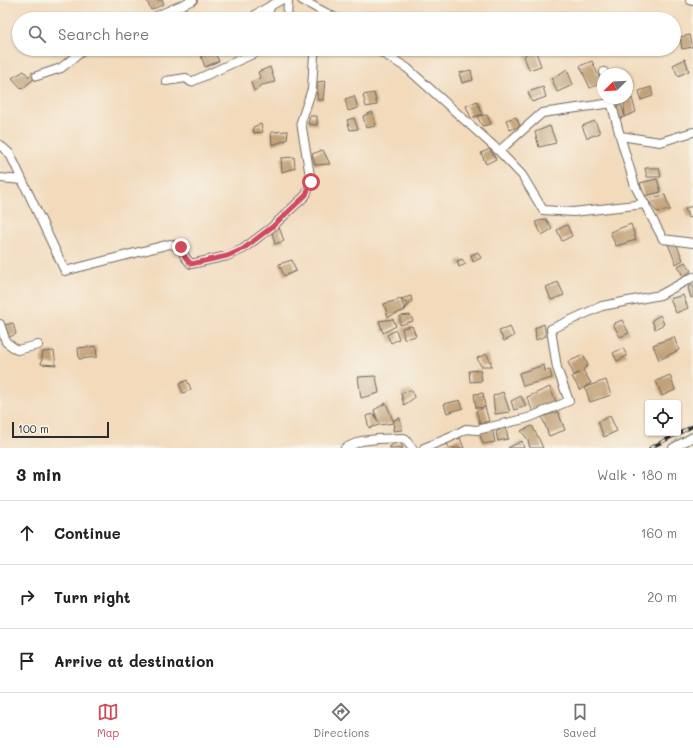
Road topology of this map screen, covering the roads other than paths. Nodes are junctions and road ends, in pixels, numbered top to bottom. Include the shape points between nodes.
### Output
1 (193, 0) edge
2 (281, 0) edge
3 (288, 0) edge
4 (302, 0) edge
5 (690, 0) edge
6 (693, 1) edge
7 (271, 6) junction
8 (166, 12) edge
9 (260, 12) edge
10 (269, 12) edge
11 (287, 12) edge
12 (323, 12) edge
13 (76, 56) edge
14 (248, 56) edge
15 (314, 56) edge
16 (387, 56) edge
17 (37, 76) dead end
18 (166, 81) dead end
19 (597, 103) edge
20 (612, 104) edge
21 (693, 132) edge
22 (620, 136) junction
23 (0, 145) edge
24 (499, 151) junction
25 (0, 178) edge
26 (22, 180) junction
27 (645, 204) junction
28 (693, 243) edge
29 (693, 277) edge
30 (0, 324) edge
31 (38, 345) dead end
32 (693, 437) edge
33 (345, 448) edge
34 (412, 448) edge
35 (424, 448) edge
36 (673, 448) edge

1 - 8 street
2 - 7 street
3 - 11 street
4 - 12 street
5 - 6 street
7 - 9 street
7 - 10 street
13 - 17 street via 61,68
14 - 18 street via 191,82 186,78
15 - 26 street via 312,89 301,122 311,182 306,195 272,227 243,249 227,256 191,264 181,247 170,244 65,271
16 - 24 street via 407,68
19 - 24 street via 542,113
20 - 22 street
21 - 22 street via 660,142
22 - 27 street via 635,186
23 - 26 street via 10,154
24 - 27 street via 522,175 543,210 573,212
25 - 26 street
27 - 28 street via 663,239
29 - 35 street via 660,295 602,306 551,329 557,368 569,401 528,418 477,430 466,429
30 - 31 street via 6,342 17,350
32 - 36 street
33 - 34 street via 361,441 404,438

